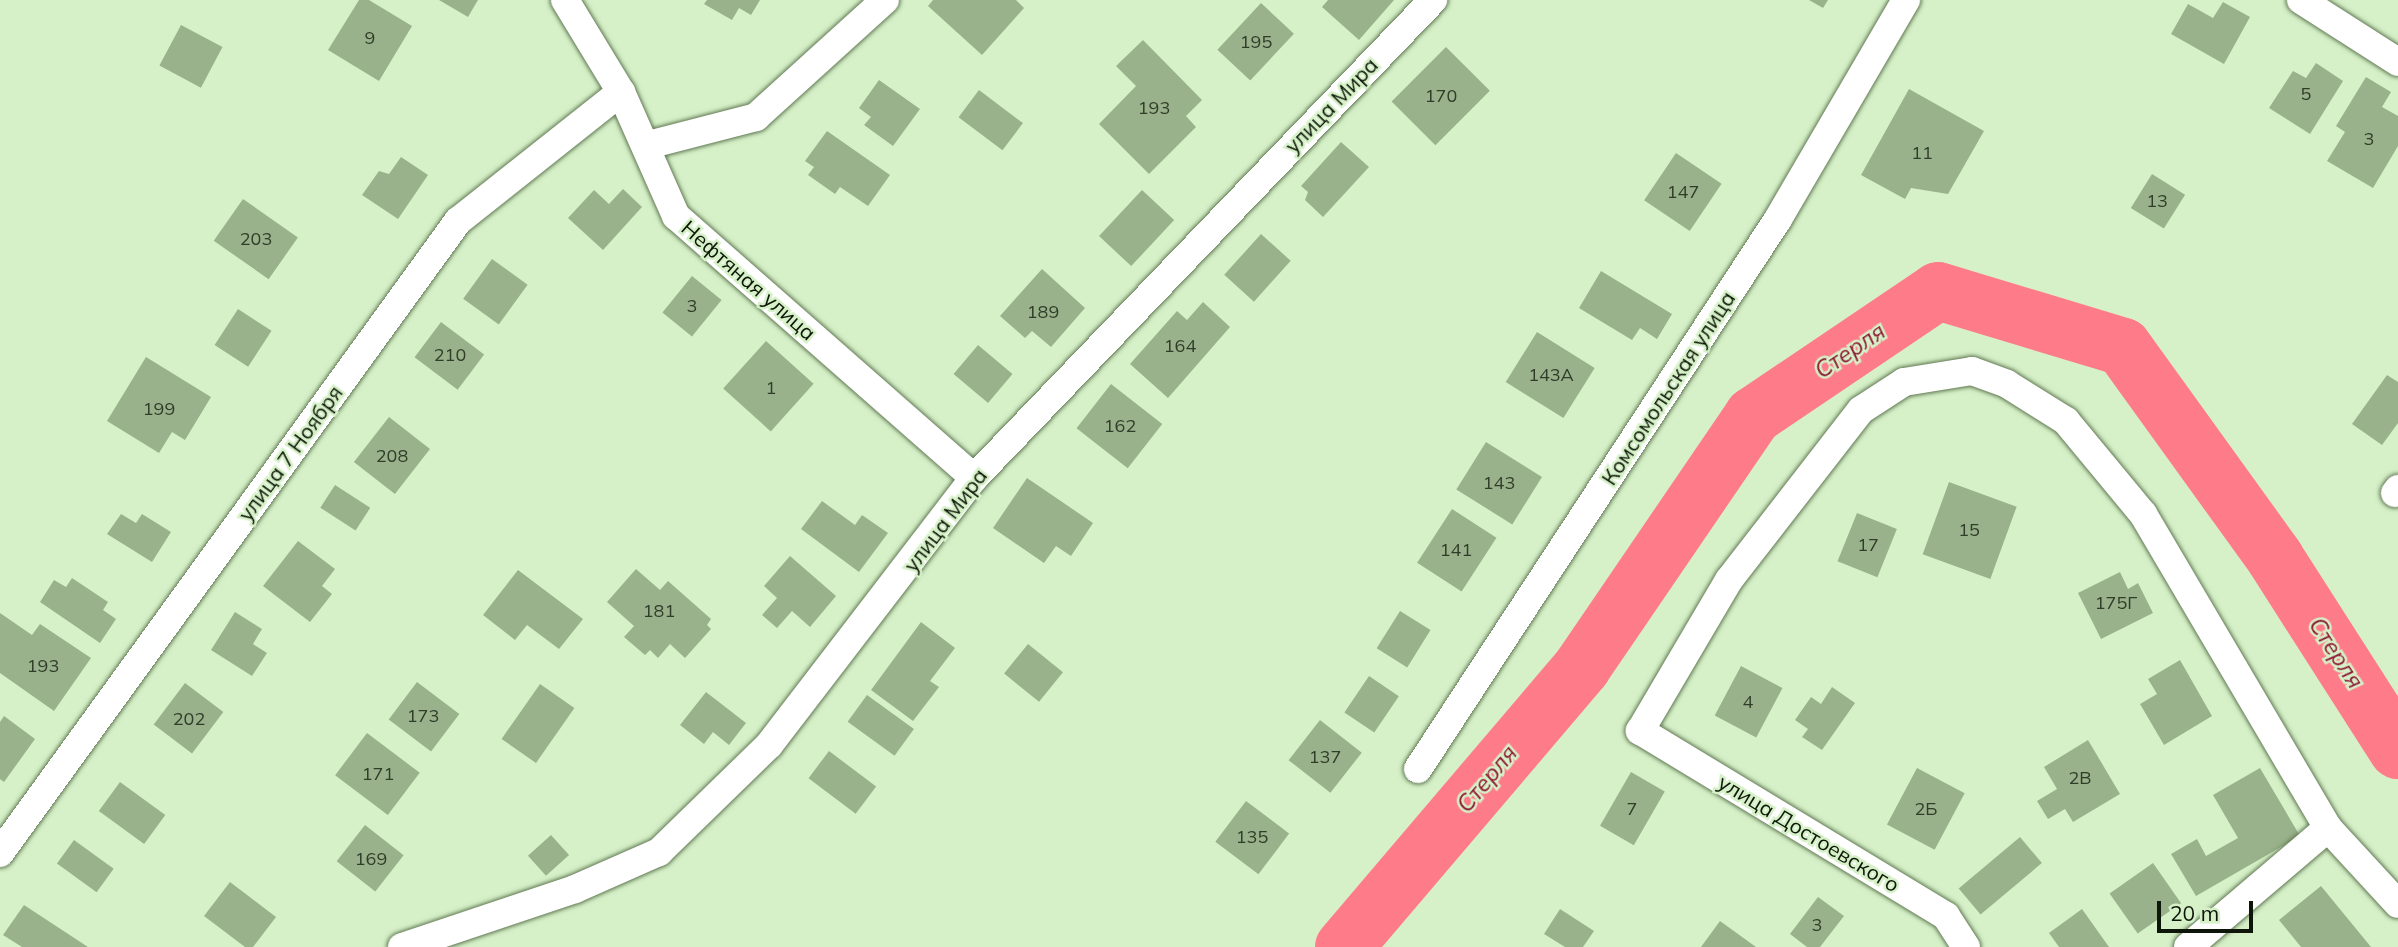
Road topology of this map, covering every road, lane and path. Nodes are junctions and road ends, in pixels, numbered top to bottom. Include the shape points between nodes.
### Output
1 (565, 0) edge
2 (885, 0) edge
3 (1433, 0) edge
4 (1906, 0) edge
5 (2301, 0) edge
6 (2398, 62) edge
7 (621, 92) junction
8 (648, 145) junction
9 (974, 478) junction
10 (1418, 769) dead end
11 (2328, 828) junction
12 (0, 853) edge
13 (2398, 904) edge
14 (402, 947) edge
15 (1966, 947) edge
16 (2188, 947) edge

1 - 7 street, Нефтяная улица
2 - 8 street via 755,117
3 - 9 street, улица Мира
4 - 10 street, Комсомольская улица via 1778,219
5 - 6 street
7 - 8 street, Нефтяная улица
7 - 12 street, улица 7 Ноября via 458,221
8 - 9 street, Нефтяная улица via 676,216
9 - 14 street, улица Мира via 769,745 659,852 575,889
11 - 13 street
11 - 15 street, улица Достоевского via 2143,514 2066,421 2007,384 1972,371 1903,382 1861,410 1729,580 1640,732 1946,916
11 - 16 street

